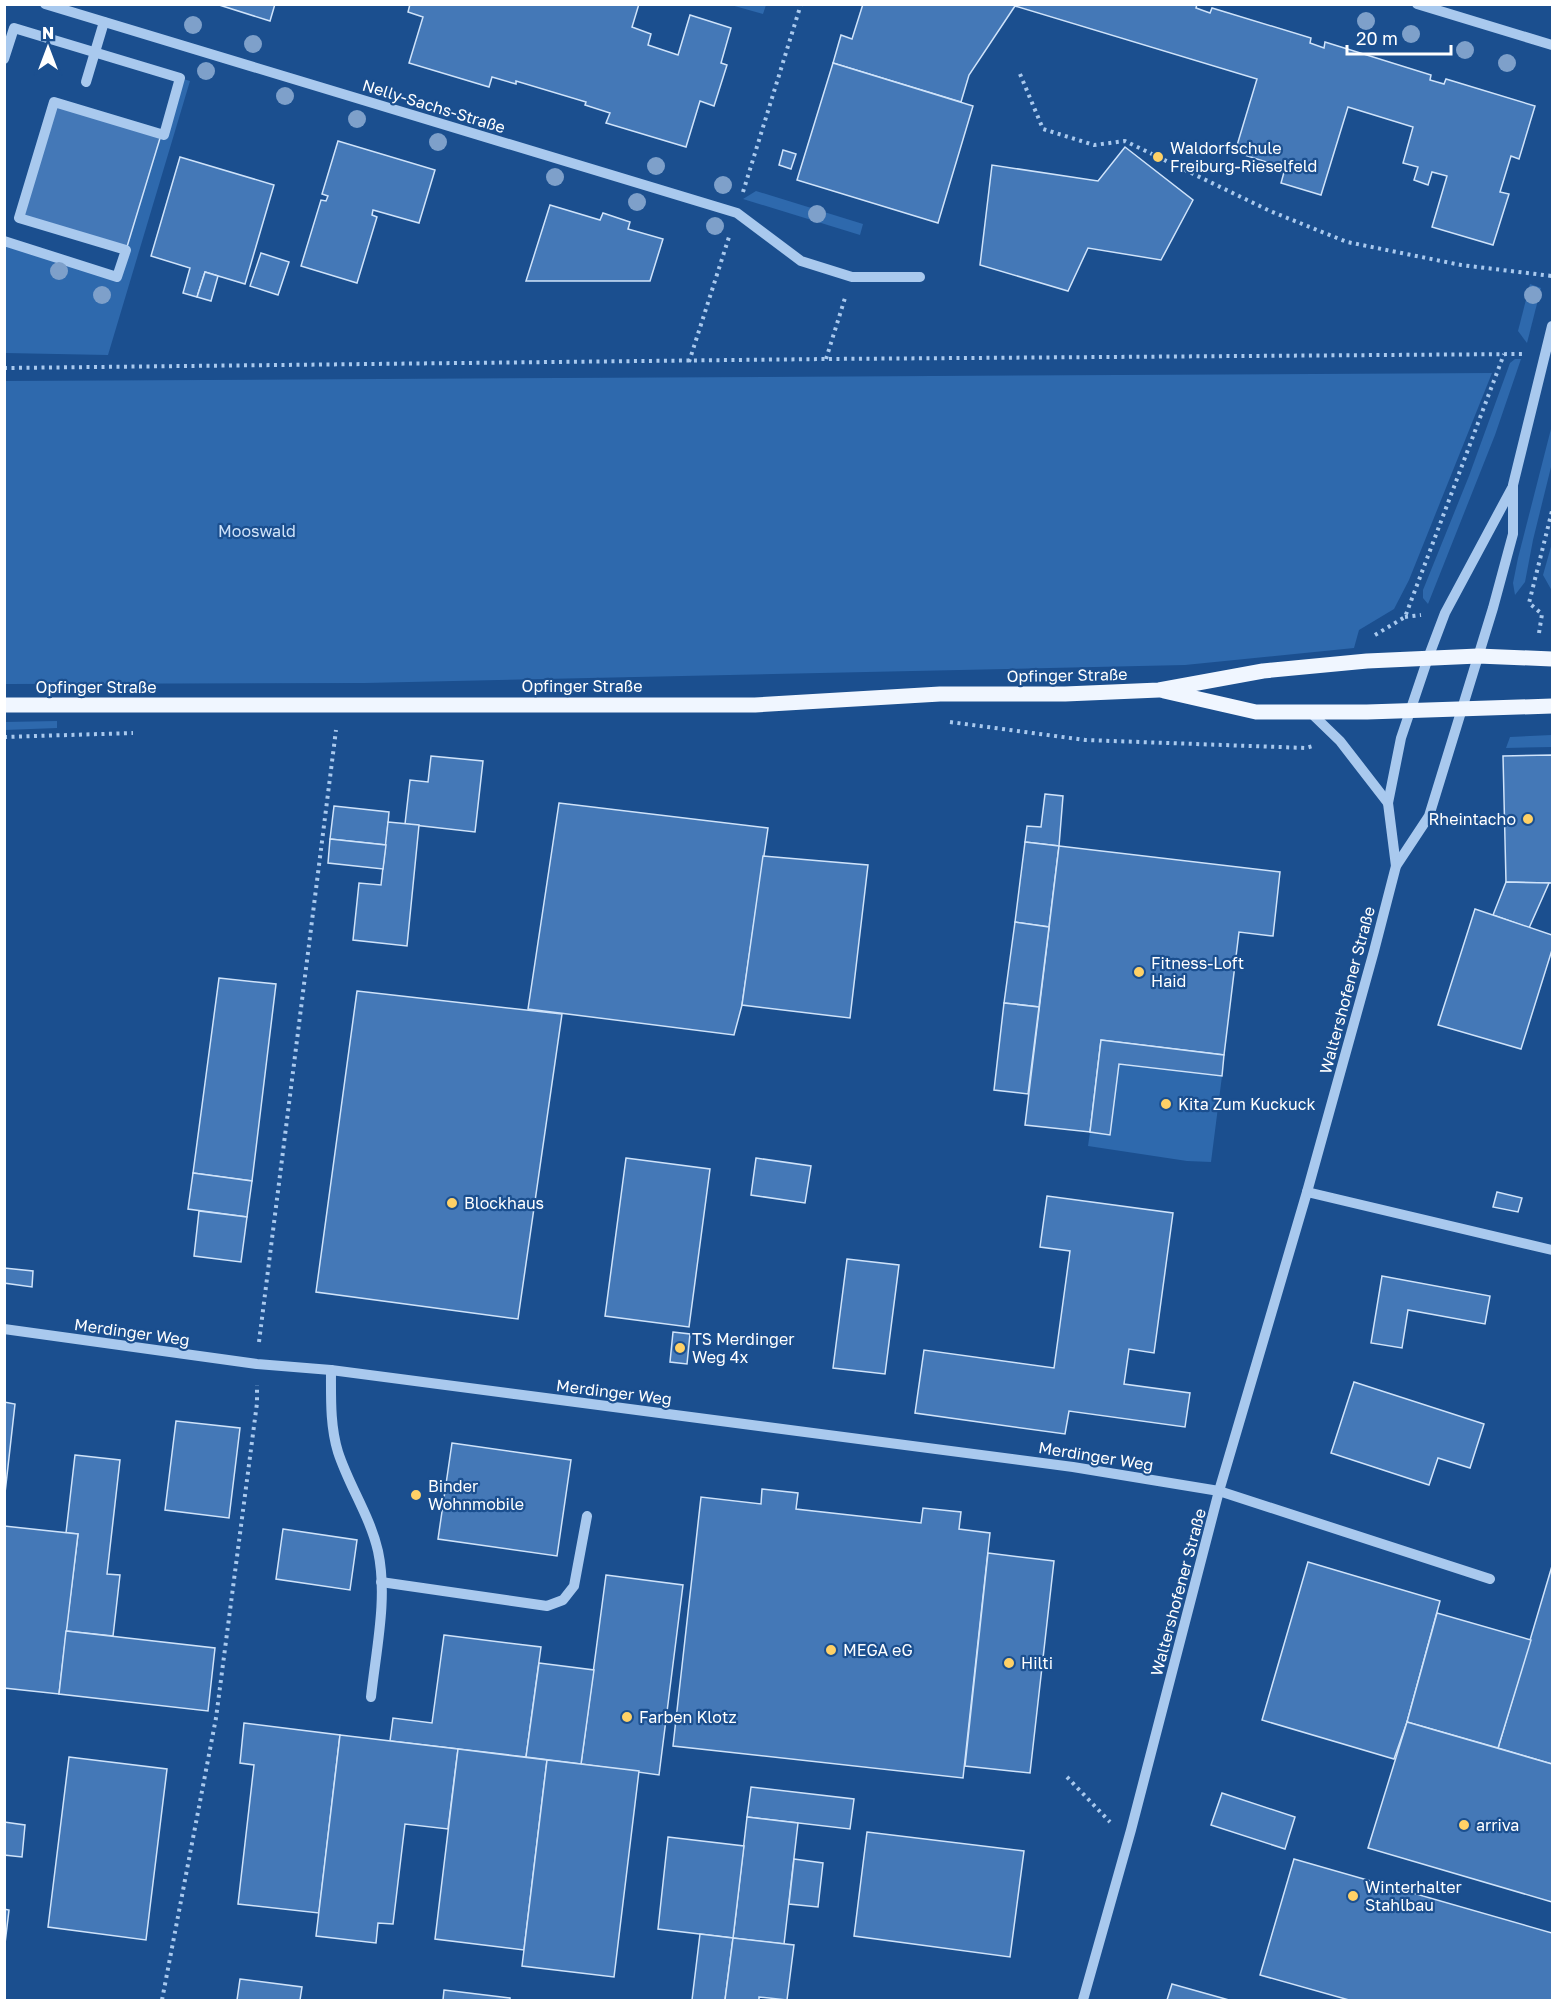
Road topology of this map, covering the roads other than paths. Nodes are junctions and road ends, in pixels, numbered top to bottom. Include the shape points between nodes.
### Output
1 (45, 4) edge
2 (1417, 4) edge
3 (104, 22) junction
4 (1552, 45) edge
5 (95, 52) junction
6 (4, 59) edge
7 (86, 82) dead end
8 (4, 242) edge
9 (920, 277) dead end
10 (1552, 326) edge
11 (1513, 485) junction
12 (1478, 656) junction
13 (1428, 658) junction
14 (1552, 659) edge
15 (1159, 690) junction
16 (4, 705) edge
17 (1552, 706) edge
18 (1462, 710) junction
19 (1410, 711) junction
20 (1311, 713) junction
21 (1388, 803) junction
22 (1396, 866) junction
23 (1307, 1192) junction
24 (1552, 1250) edge
25 (4, 1329) edge
26 (331, 1370) junction
27 (1219, 1491) junction
28 (587, 1516) dead end
29 (1490, 1579) dead end
30 (381, 1582) junction
31 (371, 1697) dead end
32 (1083, 2001) edge

1 - 3 street, Nelly-Sachs-Straße
2 - 4 street
3 - 5 street
3 - 9 street, Nelly-Sachs-Straße via 737,213 801,261 852,277
5 - 6 street via 14,28
5 - 7 street
5 - 8 street via 180,78 164,135 54,102 19,218 126,250 117,277
10 - 11 street
11 - 12 street, Waltershofener Straße via 1513,534
11 - 13 street, Waltershofener Straße via 1445,613
12 - 13 main road, Opfinger Straße
12 - 14 main road, Opfinger Straße
12 - 18 street, Waltershofener Straße
13 - 15 main road, Opfinger Straße via 1263,671
13 - 19 street, Waltershofener Straße
15 - 16 main road, Opfinger Straße via 940,694 755,705
15 - 20 main road, Opfinger Straße via 1256,712
17 - 18 main road, Opfinger Straße
18 - 19 main road, Opfinger Straße
18 - 22 street, Waltershofener Straße via 1429,816
19 - 20 main road, Opfinger Straße
19 - 21 street, Waltershofener Straße
20 - 21 street via 1340,741
21 - 22 street, Waltershofener Straße
22 - 23 street, Waltershofener Straße
23 - 24 street
23 - 27 street, Waltershofener Straße
25 - 26 street, Merdinger Weg via 256,1364
26 - 27 street, Merdinger Weg via 1073,1467
26 - 30 street via 333,1432 378,1551
27 - 29 street, Merdinger Weg
27 - 32 street, Waltershofener Straße
28 - 30 street via 574,1586 563,1600 547,1606
30 - 31 street

